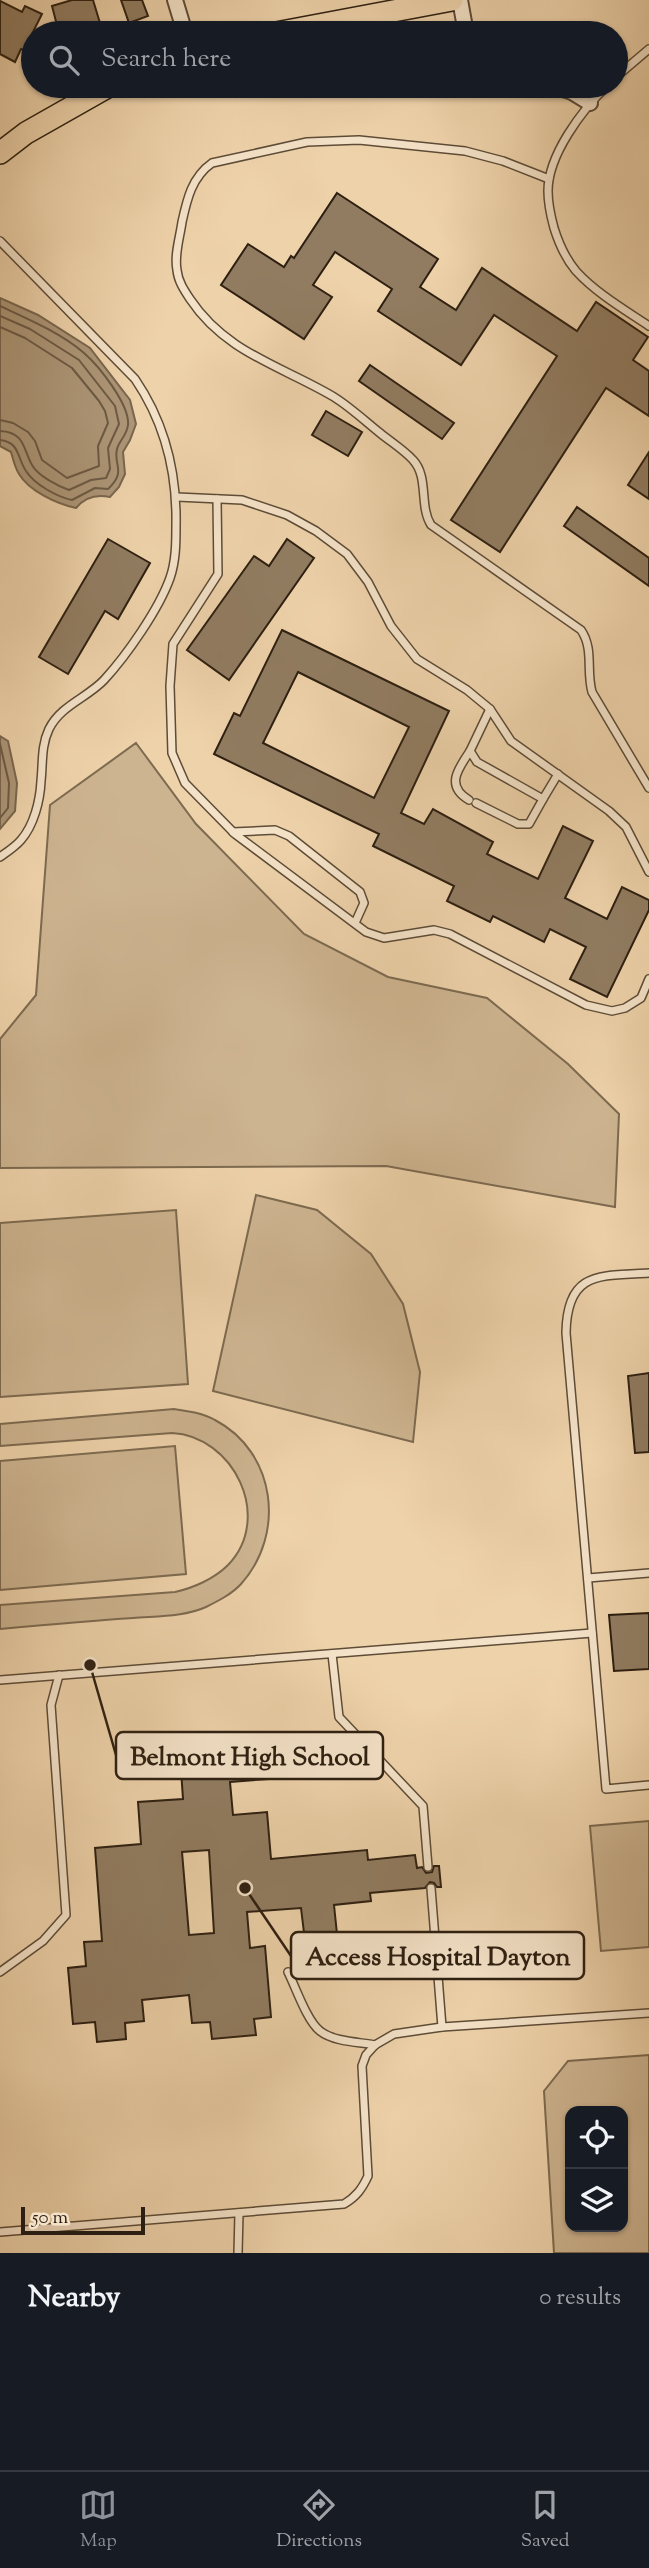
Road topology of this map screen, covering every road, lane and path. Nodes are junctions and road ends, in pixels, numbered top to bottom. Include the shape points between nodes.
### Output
1 (175, 0) edge
2 (452, 0) edge
3 (460, 0) edge
4 (181, 21) edge
5 (340, 21) edge
6 (464, 21) edge
7 (649, 49) edge
8 (628, 67) edge
9 (88, 98) edge
10 (582, 98) edge
11 (595, 98) edge
12 (590, 103) junction
13 (0, 153) edge
14 (549, 179) junction
15 (0, 241) edge
16 (649, 326) edge
17 (177, 497) junction
18 (217, 499) junction
19 (490, 709) junction
20 (470, 751) junction
21 (558, 775) junction
22 (649, 788) edge
23 (542, 799) junction
24 (233, 832) junction
25 (0, 857) edge
26 (649, 872) edge
27 (355, 923) junction
28 (649, 979) edge
29 (649, 1273) edge
30 (649, 1573) edge
31 (588, 1578) junction
32 (592, 1633) junction
33 (332, 1654) junction
34 (59, 1675) junction
35 (0, 1680) edge
36 (649, 1785) edge
37 (428, 1867) dead end
38 (430, 1888) dead end
39 (0, 1972) edge
40 (288, 1972) dead end
41 (649, 2012) edge
42 (442, 2027) junction
43 (375, 2045) junction
44 (239, 2213) junction
45 (0, 2232) edge
46 (238, 2253) edge

1 - 4 street
2 - 5 main road
3 - 6 street
7 - 8 lane
9 - 13 main road
10 - 12 street
11 - 12 lane
12 - 14 lane via 555,160
14 - 16 lane via 551,215 567,259 578,273
14 - 22 lane via 466,151 359,140 307,142 212,163 194,181 177,270 188,296 215,328 266,363 343,402 413,460 421,477 425,515 432,525 580,630 590,649 592,692
15 - 17 lane via 135,379 148,398 168,449
17 - 18 lane
17 - 25 lane via 171,576 153,615 103,681 69,705 50,726 42,747 36,813 21,840
18 - 19 lane via 242,500 287,515 346,554 417,659
18 - 24 lane via 218,573 173,644 170,717 172,753 185,783
19 - 20 lane
19 - 21 lane via 511,741
20 - 23 lane via 477,762
20 - 23 lane via 455,784 460,794 525,825
21 - 23 lane
21 - 26 lane via 626,827
24 - 27 lane
24 - 27 lane via 275,830 289,836 360,892 364,903
27 - 28 lane via 384,938 434,930 450,934 586,1006 612,1011 641,998
29 - 31 lane via 591,1279 570,1298 566,1313
30 - 31 lane
31 - 32 lane
32 - 33 lane
32 - 36 lane via 606,1789
33 - 34 lane
33 - 37 lane via 339,1717 423,1806
34 - 35 lane
34 - 39 lane via 51,1705 66,1915 43,1941
38 - 42 lane
40 - 43 lane via 321,2032
41 - 42 lane
42 - 43 lane via 394,2034
43 - 44 lane via 366,2055 361,2079 369,2167 362,2189 344,2204
44 - 45 lane
44 - 46 lane

